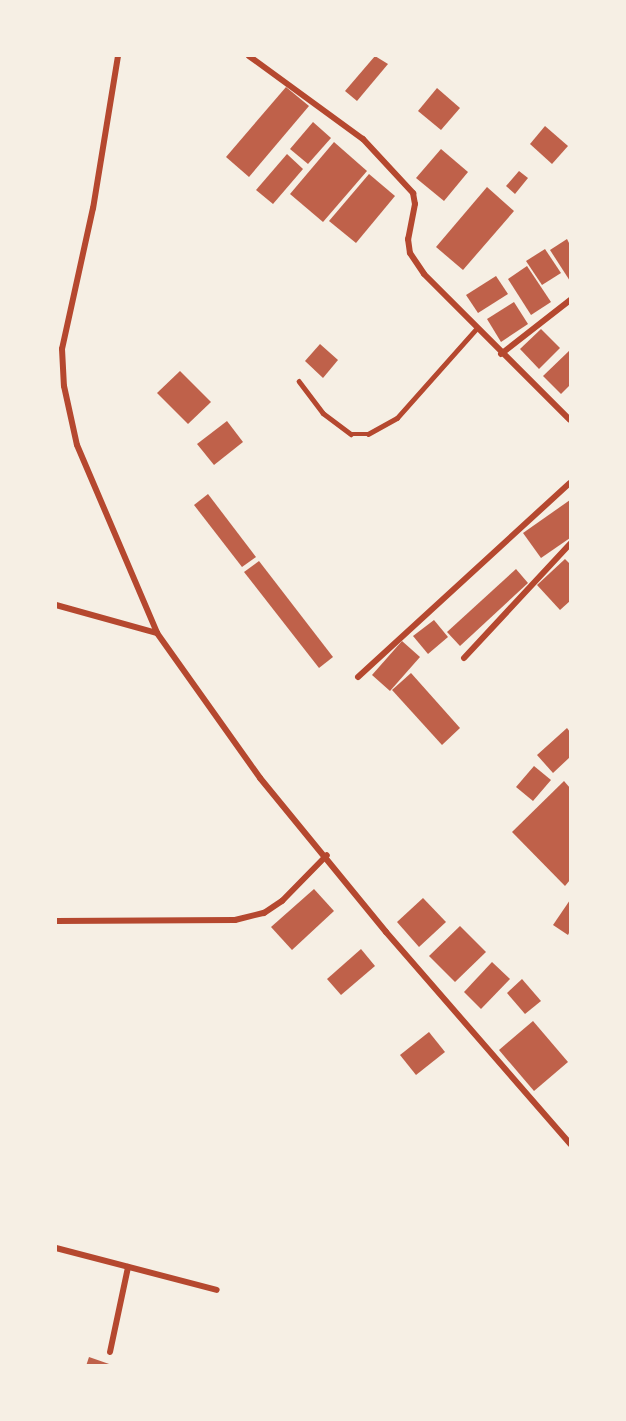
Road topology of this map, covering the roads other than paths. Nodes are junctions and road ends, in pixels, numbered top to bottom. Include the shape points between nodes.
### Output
1 (118, 56) edge
2 (249, 56) edge
3 (570, 300) edge
4 (476, 329) junction
5 (501, 354) junction
6 (299, 381) dead end
7 (570, 420) edge
8 (570, 483) edge
9 (570, 543) edge
10 (56, 605) edge
11 (157, 633) junction
12 (464, 658) dead end
13 (358, 677) dead end
14 (327, 855) junction
15 (56, 921) edge
16 (570, 1144) edge
17 (56, 1248) edge
18 (128, 1267) junction
19 (217, 1290) dead end
20 (110, 1352) dead end

1 - 11 street via 93,208 68,312 62,365 77,446
2 - 4 street via 363,139 413,193 410,253 424,274
3 - 5 street
4 - 5 street
4 - 6 lane via 397,418 368,434 351,434 324,413
5 - 7 street
8 - 13 street
9 - 12 street
10 - 11 street
11 - 14 street via 260,778
14 - 15 street via 282,901 264,913 244,918
14 - 16 street via 386,932
17 - 18 street
18 - 19 street
18 - 20 street

